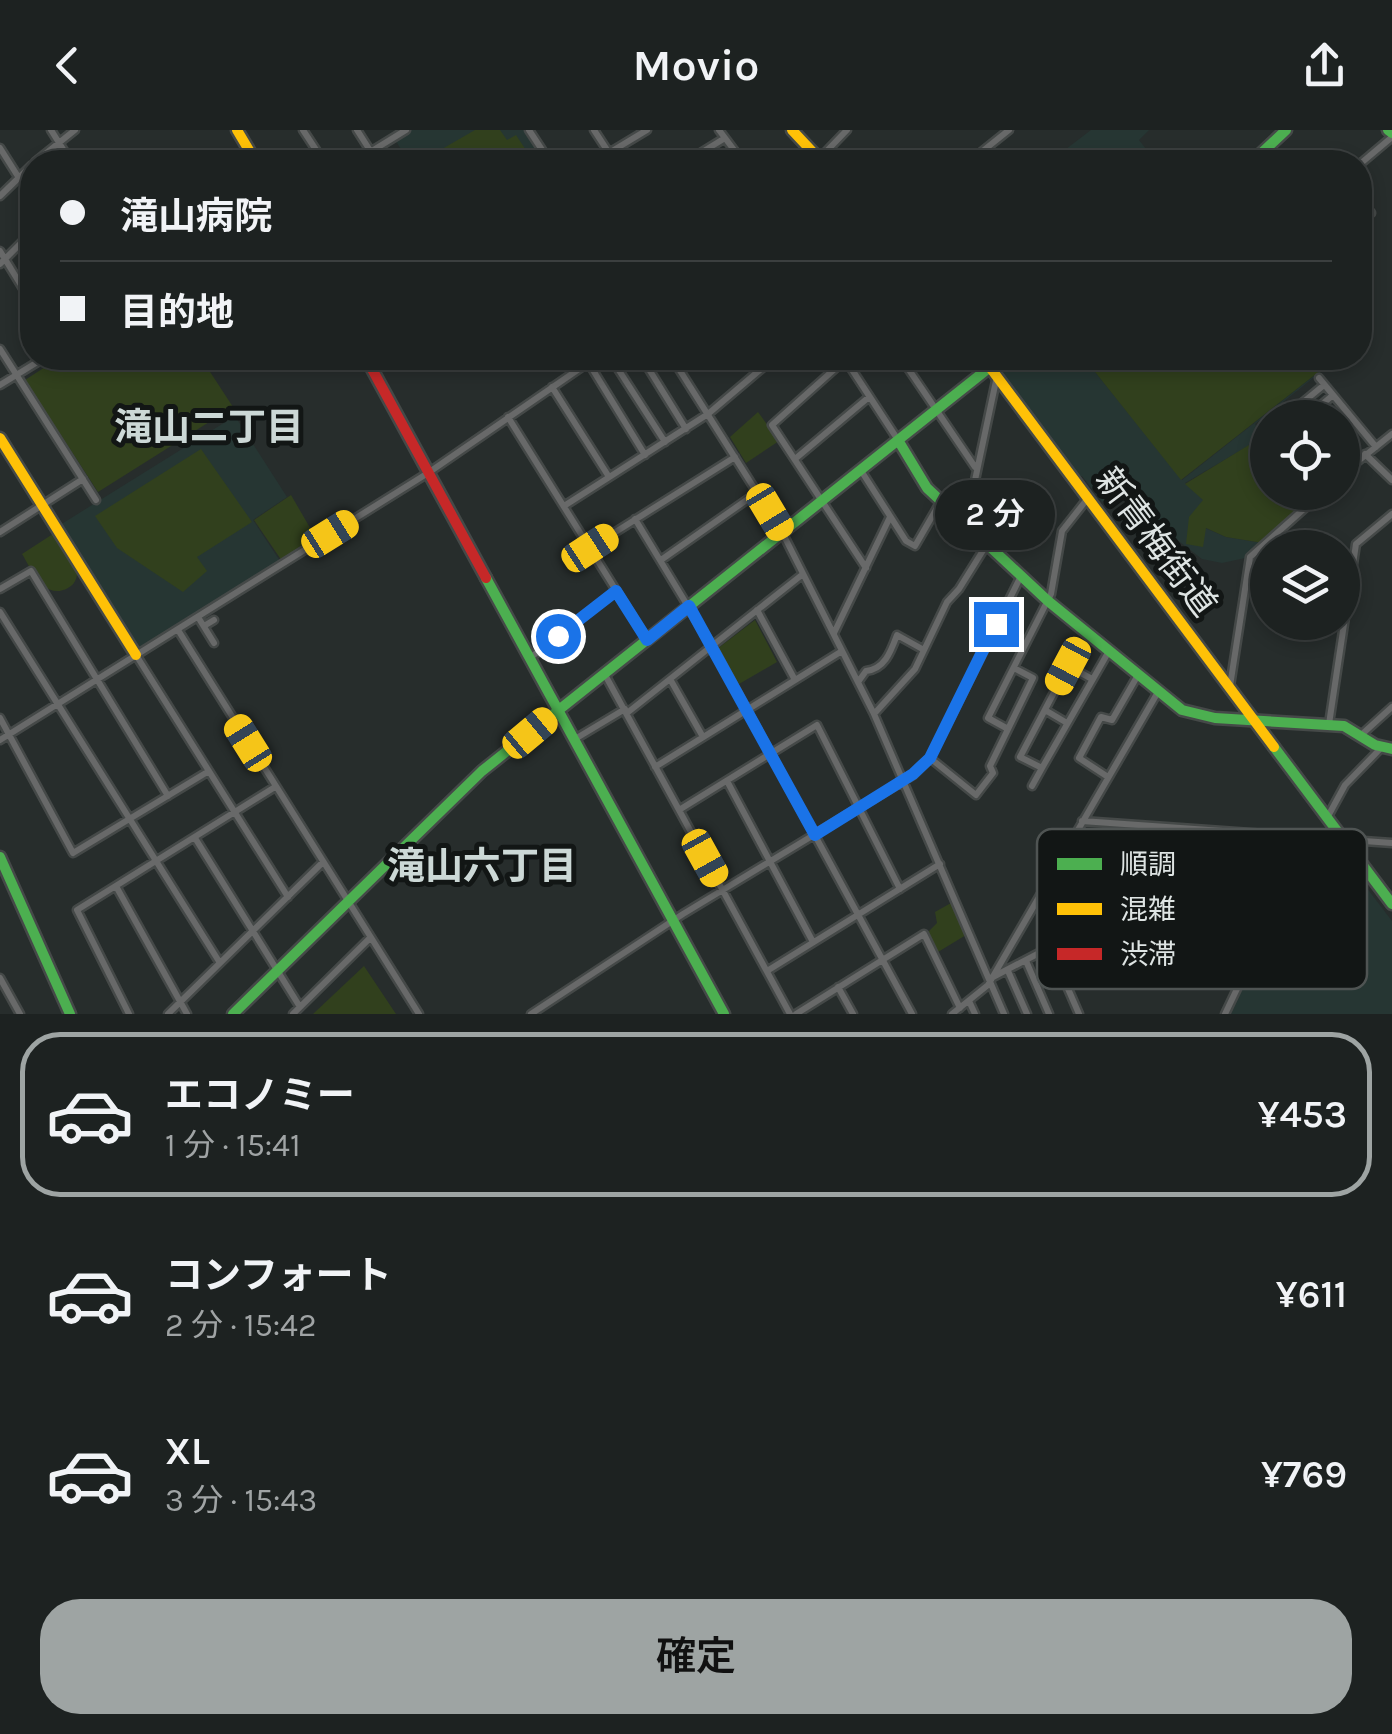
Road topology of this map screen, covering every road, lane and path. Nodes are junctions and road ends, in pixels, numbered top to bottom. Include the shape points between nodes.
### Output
1 (51, 130) edge
2 (75, 130) edge
3 (406, 130) edge
4 (647, 130) edge
5 (719, 130) edge
6 (792, 130) edge
7 (847, 130) edge
8 (1009, 130) edge
9 (1286, 130) edge
10 (1391, 133) edge
11 (725, 138) junction
12 (58, 140) junction
13 (0, 148) edge
14 (48, 150) edge
15 (64, 150) edge
16 (374, 150) edge
17 (613, 150) edge
18 (706, 150) edge
19 (734, 150) edge
20 (810, 150) edge
21 (830, 150) edge
22 (983, 150) edge
23 (1265, 150) edge
24 (1372, 152) edge
25 (18, 178) joint
26 (0, 196) edge
27 (20, 244) edge
28 (0, 251) edge
29 (2, 262) edge
30 (20, 287) edge
31 (0, 349) edge
32 (24, 370) edge
33 (373, 370) edge
34 (576, 370) edge
35 (593, 370) edge
36 (619, 370) edge
37 (649, 370) edge
38 (680, 370) edge
39 (760, 370) edge
40 (833, 370) edge
41 (853, 370) edge
42 (909, 370) edge
43 (986, 370) edge
44 (990, 370) edge
45 (992, 370) edge
46 (17, 374) junction
47 (0, 385) edge
48 (552, 387) junction
49 (1333, 395) junction
50 (869, 398) junction
51 (1303, 400) edge
52 (1327, 400) edge
53 (938, 408) junction
54 (708, 414) junction
55 (508, 418) junction
56 (686, 429) junction
57 (1392, 434) edge
58 (0, 438) edge
59 (898, 440) junction
60 (665, 442) junction
61 (1376, 447) junction
62 (1366, 454) junction
63 (645, 455) junction
64 (735, 457) junction
65 (1360, 458) edge
66 (796, 459) junction
67 (976, 468) junction
68 (860, 469) junction
69 (428, 472) junction
70 (609, 478) junction
71 (83, 479) junction
72 (1392, 480) edge
73 (758, 492) junction
74 (1088, 497) junction
75 (96, 500) dead end
76 (821, 500) junction
77 (941, 501) junction
78 (42, 506) junction
79 (564, 506) junction
80 (1303, 510) edge
81 (1392, 514) edge
82 (890, 517) junction
83 (636, 519) junction
84 (966, 524) junction
85 (1, 528) edge
86 (782, 532) junction
87 (987, 544) junction
88 (590, 548) junction
89 (661, 560) junction
90 (866, 568) junction
91 (803, 574) junction
92 (1021, 576) junction
93 (0, 589) edge
94 (616, 591) junction
95 (1048, 601) junction
96 (689, 606) junction
97 (758, 610) junction
98 (0, 612) edge
99 (198, 617) junction
100 (214, 620) dead end
101 (204, 626) junction
102 (178, 630) junction
103 (833, 634) junction
104 (647, 640) junction
105 (214, 643) dead end
106 (712, 646) junction
107 (924, 650) junction
108 (1109, 650) junction
109 (842, 651) junction
110 (136, 656) junction
111 (530, 659) junction
112 (1014, 668) junction
113 (604, 673) junction
114 (1138, 675) junction
115 (1092, 678) junction
116 (670, 679) junction
117 (96, 680) junction
118 (795, 680) junction
119 (858, 682) junction
120 (1230, 687) junction
121 (1158, 692) junction
122 (56, 705) junction
123 (1392, 706) edge
124 (558, 710) junction
125 (747, 710) junction
126 (1044, 710) junction
127 (626, 711) junction
128 (874, 714) junction
129 (0, 718) edge
130 (1253, 719) junction
131 (1067, 723) junction
132 (1328, 724) junction
133 (1008, 728) junction
134 (9, 735) junction
135 (1360, 736) junction
136 (703, 737) junction
137 (0, 740) edge
138 (574, 740) junction
139 (1387, 748) edge
140 (770, 753) junction
141 (930, 758) junction
142 (655, 766) junction
143 (1042, 768) junction
144 (208, 771) junction
145 (1108, 777) junction
146 (904, 780) junction
147 (726, 781) junction
148 (1032, 786) dead end
149 (275, 788) junction
150 (168, 796) junction
151 (858, 808) junction
152 (679, 810) junction
153 (235, 813) junction
154 (1327, 818) junction
155 (130, 819) junction
156 (1082, 822) junction
157 (1161, 828) joint
158 (1078, 829) edge
159 (1174, 829) edge
160 (1335, 829) edge
161 (815, 835) junction
162 (195, 838) junction
163 (1367, 842) edge
164 (1392, 843) edge
165 (0, 856) edge
166 (157, 862) junction
167 (769, 862) junction
168 (322, 863) junction
169 (940, 864) junction
170 (1367, 871) edge
171 (116, 888) junction
172 (900, 889) junction
173 (723, 891) junction
174 (288, 897) junction
175 (1037, 900) edge
176 (347, 903) junction
177 (1392, 904) edge
178 (858, 915) junction
179 (673, 921) junction
180 (252, 932) junction
181 (370, 938) junction
182 (814, 942) junction
183 (1037, 955) edge
184 (882, 959) junction
185 (1026, 961) junction
186 (220, 963) junction
187 (276, 970) junction
188 (1008, 971) junction
189 (767, 972) junction
190 (0, 978) edge
191 (991, 980) junction
192 (1037, 986) edge
193 (838, 987) junction
194 (1038, 989) edge
195 (1068, 989) edge
196 (1237, 989) edge
197 (969, 1001) junction
198 (180, 1002) junction
199 (300, 1006) junction
200 (960, 1008) junction
201 (67, 1013) edge
202 (20, 1014) edge
203 (129, 1014) edge
204 (168, 1014) edge
205 (187, 1014) edge
206 (233, 1014) edge
207 (293, 1014) edge
208 (418, 1014) edge
209 (530, 1014) edge
210 (724, 1014) edge
211 (793, 1014) edge
212 (852, 1014) edge
213 (912, 1014) edge
214 (952, 1014) edge
215 (976, 1014) edge
216 (1004, 1014) edge
217 (1027, 1014) edge
218 (1049, 1014) edge
219 (1079, 1014) edge
220 (1225, 1014) edge

1 - 12 street
2 - 12 street
3 - 16 street
4 - 17 street
5 - 11 street
6 - 20 main road
7 - 21 street
8 - 22 street
9 - 23 main road
10 - 24 street
11 - 18 street
11 - 19 street
12 - 14 street
12 - 15 street
13 - 25 street
25 - 26 street
27 - 29 street
28 - 29 street
29 - 30 street
31 - 46 street
32 - 46 street
33 - 69 main road
34 - 48 street
35 - 63 street
36 - 60 street
37 - 56 street
38 - 54 street
39 - 54 street
40 - 66 street via 772,424
41 - 50 street
42 - 53 street
43 - 53 main road
44 - 67 street
45 - 74 main road, 新青梅街道
46 - 47 street
46 - 71 street
48 - 55 street
48 - 70 street
49 - 51 street via 1322,382
49 - 52 street
49 - 61 street
50 - 59 street
50 - 66 street
53 - 59 main road
53 - 67 street
54 - 56 street
54 - 64 street
55 - 69 street
55 - 79 street
56 - 60 street
57 - 61 street
58 - 78 main road
59 - 68 main road
59 - 77 main road
60 - 63 street
61 - 62 street
62 - 65 street
62 - 72 street
63 - 70 street
64 - 73 street
64 - 83 street
66 - 76 street
67 - 84 street
68 - 76 main road
68 - 82 street
69 - 99 street
69 - 111 main road
70 - 79 street
71 - 75 street
71 - 78 street
73 - 86 street
73 - 89 street
74 - 95 street via 1062,531
74 - 120 main road, 新青梅街道
76 - 86 main road
76 - 90 street
77 - 82 street via 915,546
77 - 84 main road
78 - 85 street
78 - 110 main road
79 - 88 street
80 - 120 street via 1250,557
81 - 132 street via 1356,544
82 - 90 street
83 - 88 street
83 - 89 street
84 - 87 main road
86 - 91 street
86 - 96 main road
87 - 92 main road
87 - 107 street
88 - 94 street
89 - 96 street
90 - 103 street
91 - 97 street
91 - 103 street
92 - 95 main road
92 - 141 street
93 - 117 street via 30,571
94 - 104 street
94 - 111 street
95 - 108 main road
95 - 112 street
96 - 104 main road
96 - 106 street
97 - 106 street
97 - 118 street
98 - 122 street
99 - 101 street
99 - 102 street
100 - 101 street
101 - 105 street
102 - 110 street
102 - 149 street
103 - 109 street
104 - 113 main road
106 - 116 street
106 - 125 street
107 - 119 street via 897,636 885,661
107 - 128 street
108 - 114 main road
108 - 115 street
109 - 118 street
109 - 119 street
110 - 117 street
110 - 144 street
111 - 124 main road
112 - 133 street via 988,718
112 - 133 street via 1034,678
113 - 124 main road
113 - 127 street
114 - 121 main road
114 - 145 street via 1112,720 1101,717 1079,758
115 - 126 street via 1068,666
115 - 131 street
116 - 127 street
116 - 136 street
117 - 122 street
117 - 150 street
118 - 125 street
119 - 128 street
120 - 130 main road, 新青梅街道
121 - 130 main road via 1194,715
121 - 145 street
122 - 134 street
122 - 155 street
123 - 135 street
124 - 138 main road
124 - 176 main road via 482,771
125 - 136 street
125 - 140 street
126 - 131 street
126 - 143 street via 1020,757
127 - 138 street
127 - 142 street
128 - 146 street
129 - 134 street
130 - 132 main road
130 - 154 main road, 新青梅街道
131 - 143 street
132 - 135 main road
133 - 141 street via 993,772 976,796
134 - 137 street
134 - 155 street via 73,854
135 - 139 main road
136 - 142 street
138 - 179 main road
139 - 154 street via 1350,778
140 - 147 street
140 - 151 street via 817,725
140 - 161 street
141 - 146 street
142 - 152 street
143 - 148 street
144 - 150 street
144 - 153 street
145 - 156 street
146 - 151 street
146 - 169 street
147 - 152 street
147 - 167 street
149 - 153 street
149 - 168 street
150 - 155 street
151 - 161 street
151 - 172 street
152 - 173 street
153 - 162 street
153 - 174 street
154 - 160 main road, 新青梅街道
155 - 166 street
156 - 157 street
156 - 158 street
157 - 159 street
161 - 167 street
161 - 178 street
162 - 166 street
162 - 180 street
163 - 164 street
165 - 201 main road
166 - 171 street
166 - 186 street
167 - 173 street
167 - 182 street
168 - 174 street
168 - 176 street
169 - 172 street
169 - 191 street
170 - 177 main road, 新青梅街道
171 - 198 street
171 - 203 street via 78,910
172 - 178 street
173 - 179 street
173 - 189 street
174 - 180 street
175 - 191 street
176 - 181 street
176 - 187 main road
178 - 182 street
178 - 184 street
179 - 209 street
179 - 210 main road
180 - 186 street
180 - 187 street
181 - 199 street
181 - 208 street
182 - 189 street
183 - 185 street
184 - 193 street
184 - 200 street via 924,934
184 - 213 street
185 - 188 street
185 - 192 street
186 - 198 street
187 - 199 street
187 - 206 main road
188 - 191 street
188 - 217 street
189 - 211 street
190 - 202 street
191 - 197 street
191 - 216 street
193 - 211 street
193 - 212 street
194 - 218 street
195 - 219 street
196 - 220 street
197 - 200 street
197 - 215 street
198 - 204 street
198 - 205 street
199 - 207 street
200 - 214 street

